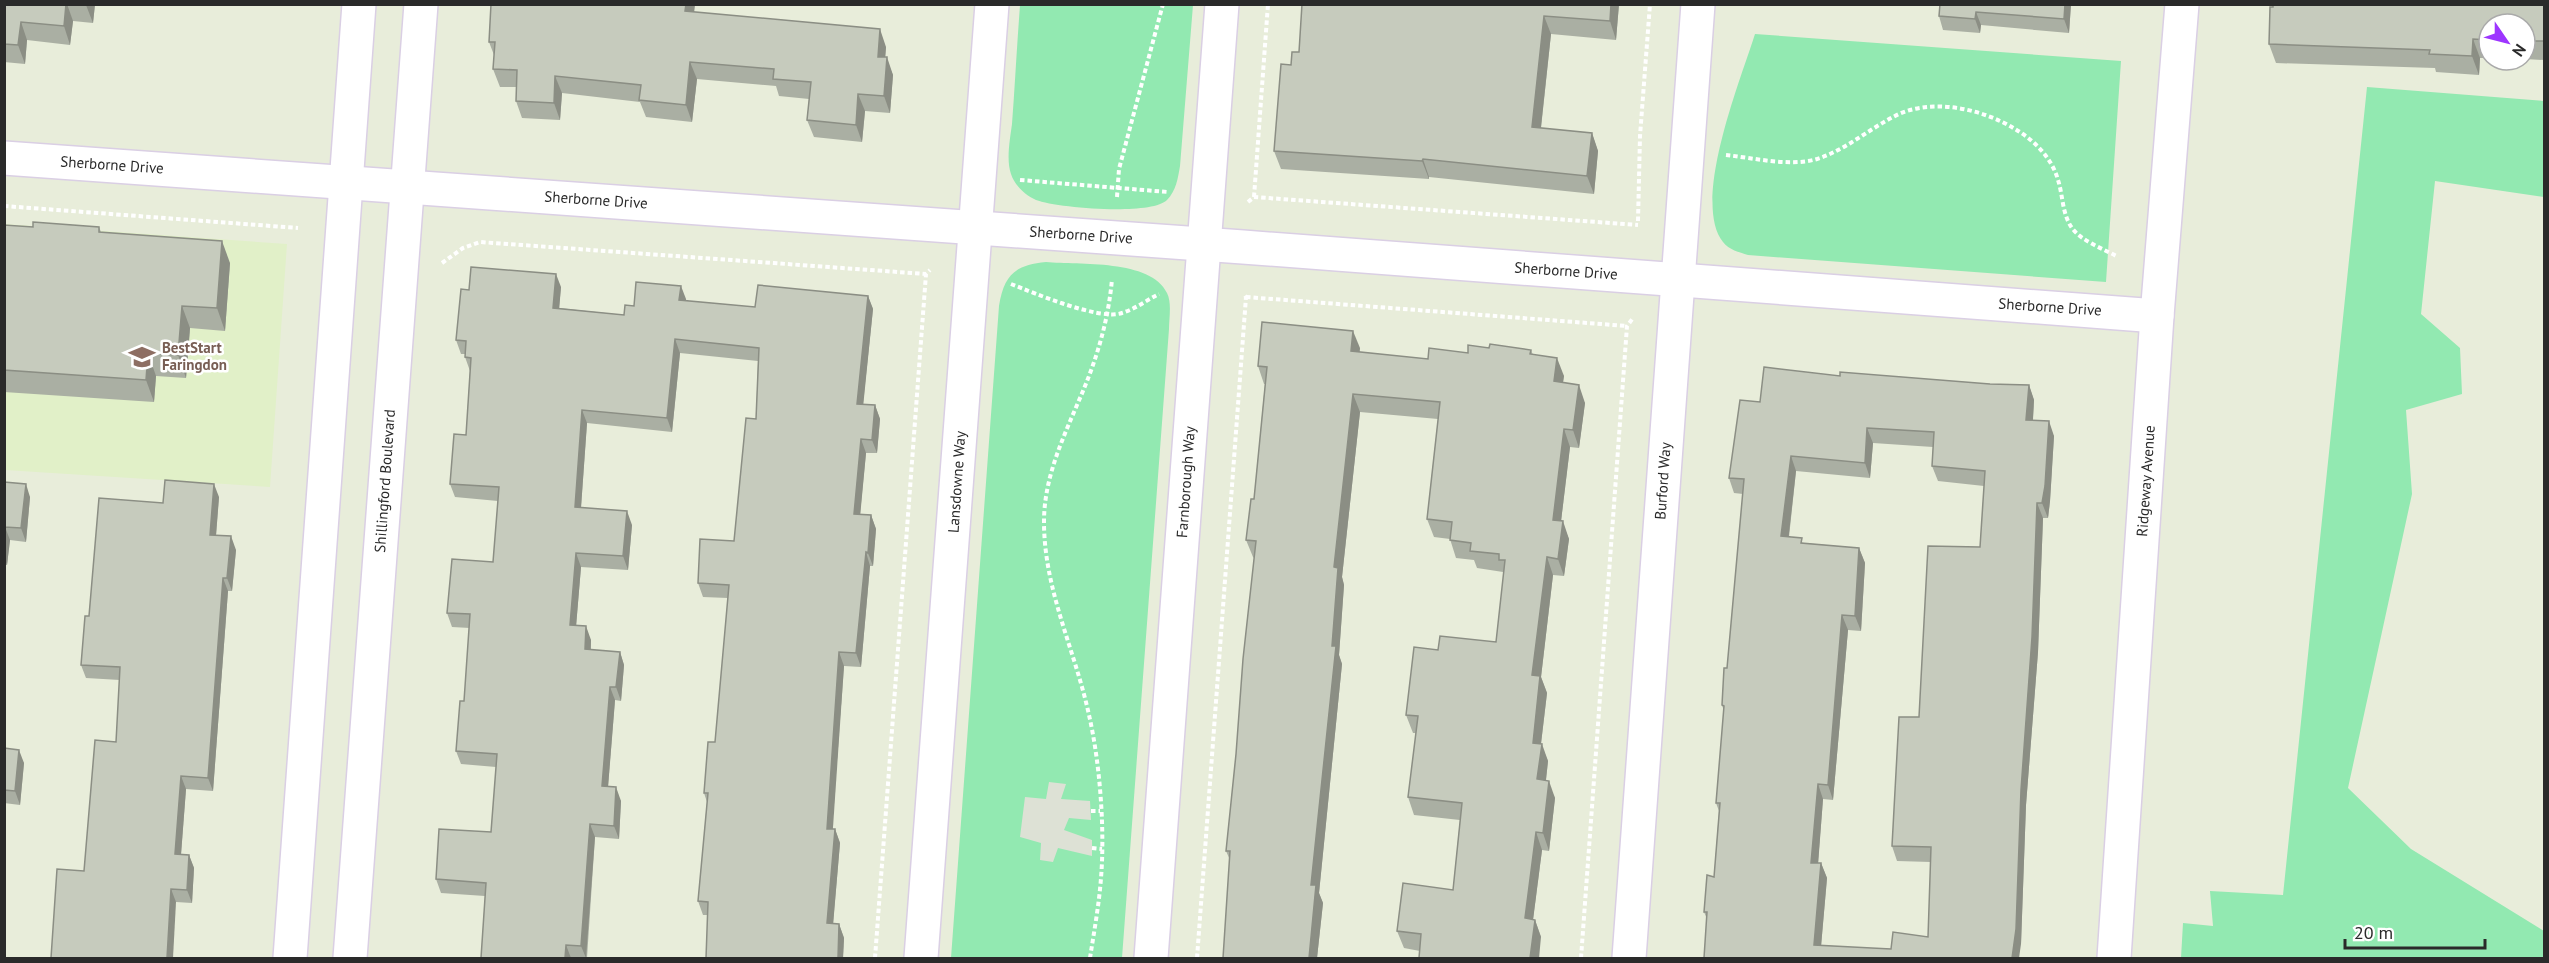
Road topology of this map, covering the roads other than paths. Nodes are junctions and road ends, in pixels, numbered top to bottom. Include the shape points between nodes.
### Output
1 (359, 4) edge
2 (421, 4) edge
3 (992, 4) edge
4 (1222, 4) edge
5 (1698, 4) edge
6 (2182, 4) edge
7 (4, 158) edge
8 (346, 182) junction
9 (407, 186) junction
10 (975, 228) junction
11 (1204, 244) junction
12 (1678, 279) junction
13 (2157, 316) junction
14 (290, 958) edge
15 (350, 958) edge
16 (921, 958) edge
17 (1151, 958) edge
18 (1629, 958) edge
19 (2114, 958) edge

1 - 8 street
2 - 9 street, Shillingford Boulevard
3 - 10 street, Lansdowne Way
4 - 11 street, Farnborough Way
5 - 12 street, Burford Way
6 - 13 street, Ridgeway Avenue
7 - 8 street, Sherborne Drive
8 - 9 street, Sherborne Drive
8 - 14 street
9 - 10 street, Sherborne Drive
9 - 15 street, Shillingford Boulevard
10 - 11 street, Sherborne Drive
10 - 16 street, Lansdowne Way
11 - 12 street, Sherborne Drive
11 - 17 street, Farnborough Way
12 - 13 street, Sherborne Drive
12 - 18 street, Burford Way
13 - 19 street, Ridgeway Avenue

